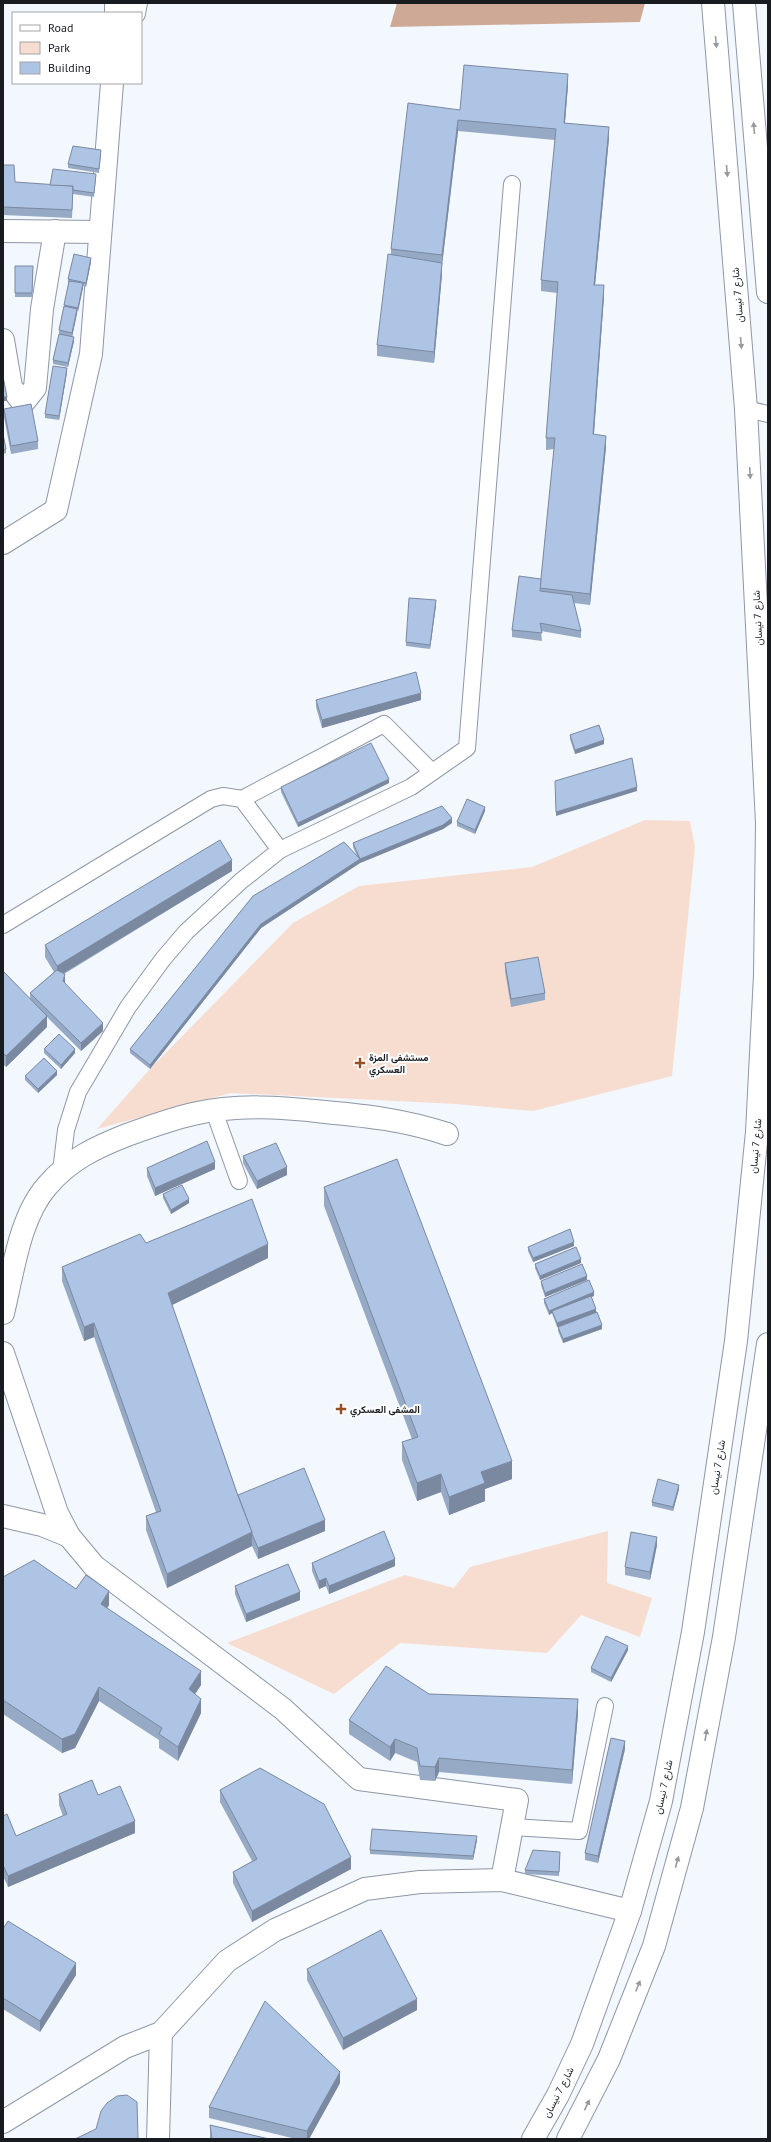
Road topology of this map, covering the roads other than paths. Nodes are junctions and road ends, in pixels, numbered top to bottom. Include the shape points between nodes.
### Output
1 (713, 3) edge
2 (744, 3) edge
3 (112, 84) edge
4 (512, 184) dead end
5 (3, 231) edge
6 (55, 231) junction
7 (100, 232) junction
8 (768, 292) edge
9 (3, 340) edge
10 (746, 409) junction
11 (768, 414) edge
12 (3, 542) edge
13 (432, 772) junction
14 (242, 799) junction
15 (280, 850) junction
16 (3, 925) edge
17 (214, 1111) junction
18 (447, 1134) dead end
19 (61, 1171) junction
20 (239, 1181) dead end
21 (3, 1313) edge
22 (768, 1344) edge
23 (3, 1353) edge
24 (3, 1516) edge
25 (69, 1536) junction
26 (605, 1706) dead end
27 (512, 1827) junction
28 (502, 1880) junction
29 (630, 1911) junction
30 (161, 2033) junction
31 (3, 2122) edge
32 (158, 2139) edge
33 (533, 2139) edge
34 (568, 2139) edge

1 -> 10 main road, شارع 7 نيسان
8 -> 2 main road
3 - 7 main road
4 - 13 lane via 468,748
5 - 6 main road
6 - 7 main road
6 - 9 main road via 42,309 35,388 23,403 11,387
7 - 12 main road via 91,354 56,510
10 - 11 lane
10 -> 29 main road, شارع 7 نيسان via 767,823 765,975 757,1132 736,1341 692,1632 661,1801
13 - 14 lane via 384,724
13 - 15 lane via 412,786
14 - 15 lane
14 - 16 lane via 223,796 211,799
15 - 19 lane via 241,881 186,932 128,1006 78,1092 66,1130
17 - 18 main road via 265,1107 384,1117 415,1123
17 - 19 main road via 163,1122 110,1142 76,1159
17 - 20 lane
19 - 21 main road via 34,1204 25,1224
34 -> 22 main road via 609,2059 654,1946 692,1808 724,1637
23 - 25 main road via 51,1496
24 - 25 main road via 42,1525
25 - 27 main road via 109,1580 282,1709 359,1779 517,1800
26 - 27 lane via 579,1831
27 - 28 main road
28 - 29 main road
28 - 30 main road via 420,1882 365,1889 275,1930 227,1961
29 - 33 main road, شارع 7 نيسان via 582,2044
30 - 31 main road via 125,2047
30 - 32 main road

